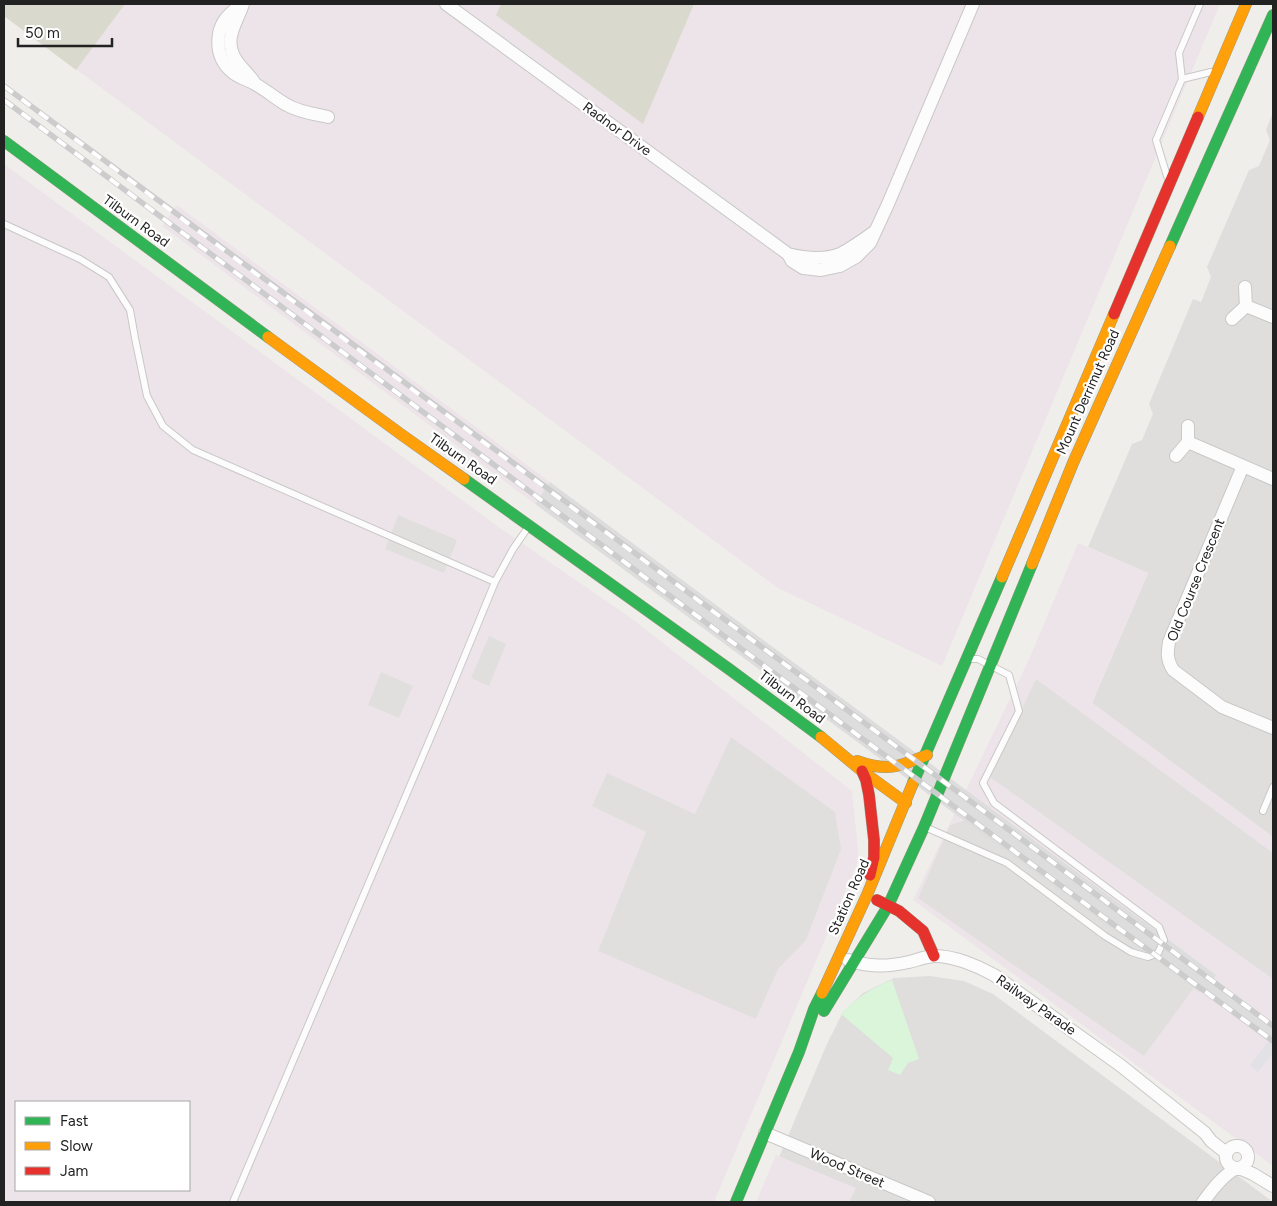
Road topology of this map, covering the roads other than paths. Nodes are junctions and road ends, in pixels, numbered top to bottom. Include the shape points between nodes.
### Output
1 (243, 4) edge
2 (446, 4) edge
3 (973, 4) edge
4 (1200, 4) edge
5 (1234, 4) edge
6 (1246, 4) edge
7 (1273, 15) edge
8 (1211, 72) junction
9 (1182, 79) junction
10 (1205, 102) junction
11 (328, 117) dead end
12 (4, 141) edge
13 (1169, 182) junction
14 (4, 224) edge
15 (1245, 287) dead end
16 (1246, 306) junction
17 (1273, 317) edge
18 (1232, 319) dead end
19 (1188, 426) dead end
20 (1188, 442) junction
21 (1176, 456) dead end
22 (1243, 466) junction
23 (1273, 479) edge
24 (530, 525) junction
25 (1015, 576) junction
26 (495, 582) junction
27 (991, 666) junction
28 (956, 688) junction
29 (1273, 728) edge
30 (927, 754) junction
31 (842, 755) junction
32 (862, 771) junction
33 (940, 786) junction
34 (1273, 787) edge
35 (906, 803) junction
36 (1263, 810) dead end
37 (924, 827) junction
38 (867, 895) junction
39 (888, 906) junction
40 (838, 956) junction
41 (934, 956) junction
42 (855, 962) junction
43 (799, 1052) junction
44 (765, 1133) junction
45 (1205, 1133) junction
46 (1234, 1146) junction
47 (1226, 1157) junction
48 (1249, 1157) junction
49 (1238, 1168) junction
50 (1269, 1183) edge
51 (1206, 1198) edge
52 (233, 1202) edge
53 (736, 1202) edge
54 (929, 1202) edge

1 - 11 street via 230,39 237,62 254,83 288,106
2 - 3 street, Radnor Drive via 788,254 792,262 803,268 821,270 840,266 856,257 870,243
4 - 9 lane via 1179,52
5 - 8 main road
6 - 10 main road, Mount Derrimut Road
7 - 25 main road, Mount Derrimut Road via 1073,463
8 - 9 lane
8 - 10 main road
9 - 13 lane via 1156,140
10 - 13 main road, Mount Derrimut Road
12 - 24 main road, Tilburn Road via 402,435
13 - 25 main road, Mount Derrimut Road
14 - 26 lane via 80,259 109,277 130,310 147,396 163,426 193,450
15 - 16 street
16 - 17 street
16 - 18 street
19 - 20 street
20 - 21 street
20 - 22 street
22 - 23 street
22 - 29 street, Old Course Crescent via 1169,642 1169,663 1222,707
24 - 26 lane
24 - 31 main road, Tilburn Road
25 - 27 main road, Mount Derrimut Road
25 - 28 main road, Mount Derrimut Road
26 - 52 lane
27 - 28 lane via 970,659
27 - 33 main road, Mount Derrimut Road
27 - 37 lane via 1008,675 1019,711 983,783 994,803 1160,927 1164,940 1158,953 1148,957 1131,952 1007,863
28 - 30 main road, Mount Derrimut Road
30 - 31 main road via 891,768 875,768
30 - 35 main road, Station Road
31 - 32 main road, Tilburn Road
32 - 35 main road, Tilburn Road
32 - 38 main road via 874,840
33 - 35 main road via 921,804
33 - 37 main road, Station Road
34 - 36 lane
35 - 37 main road
35 - 38 main road, Station Road
37 - 39 main road, Station Road
38 - 39 main road
38 - 40 main road, Station Road
39 - 41 main road via 923,931
39 - 42 main road, Station Road
40 - 42 street, Railway Parade
40 - 43 main road, Station Road
41 - 42 street, Railway Parade via 882,966
41 - 45 street, Railway Parade via 973,965 994,975 1120,1064
42 - 43 main road, Station Road
43 - 44 main road, Station Road
44 - 53 main road, Station Road
44 - 54 street, Wood Street
45 - 46 street, Railway Parade
45 - 47 street, Railway Parade via 1225,1152
46 - 47 street via 1227,1151
46 - 48 street via 1244,1148
47 - 49 street via 1230,1166
47 - 51 street
48 - 49 street via 1246,1165
48 - 50 street
49 - 50 street
49 - 51 street

